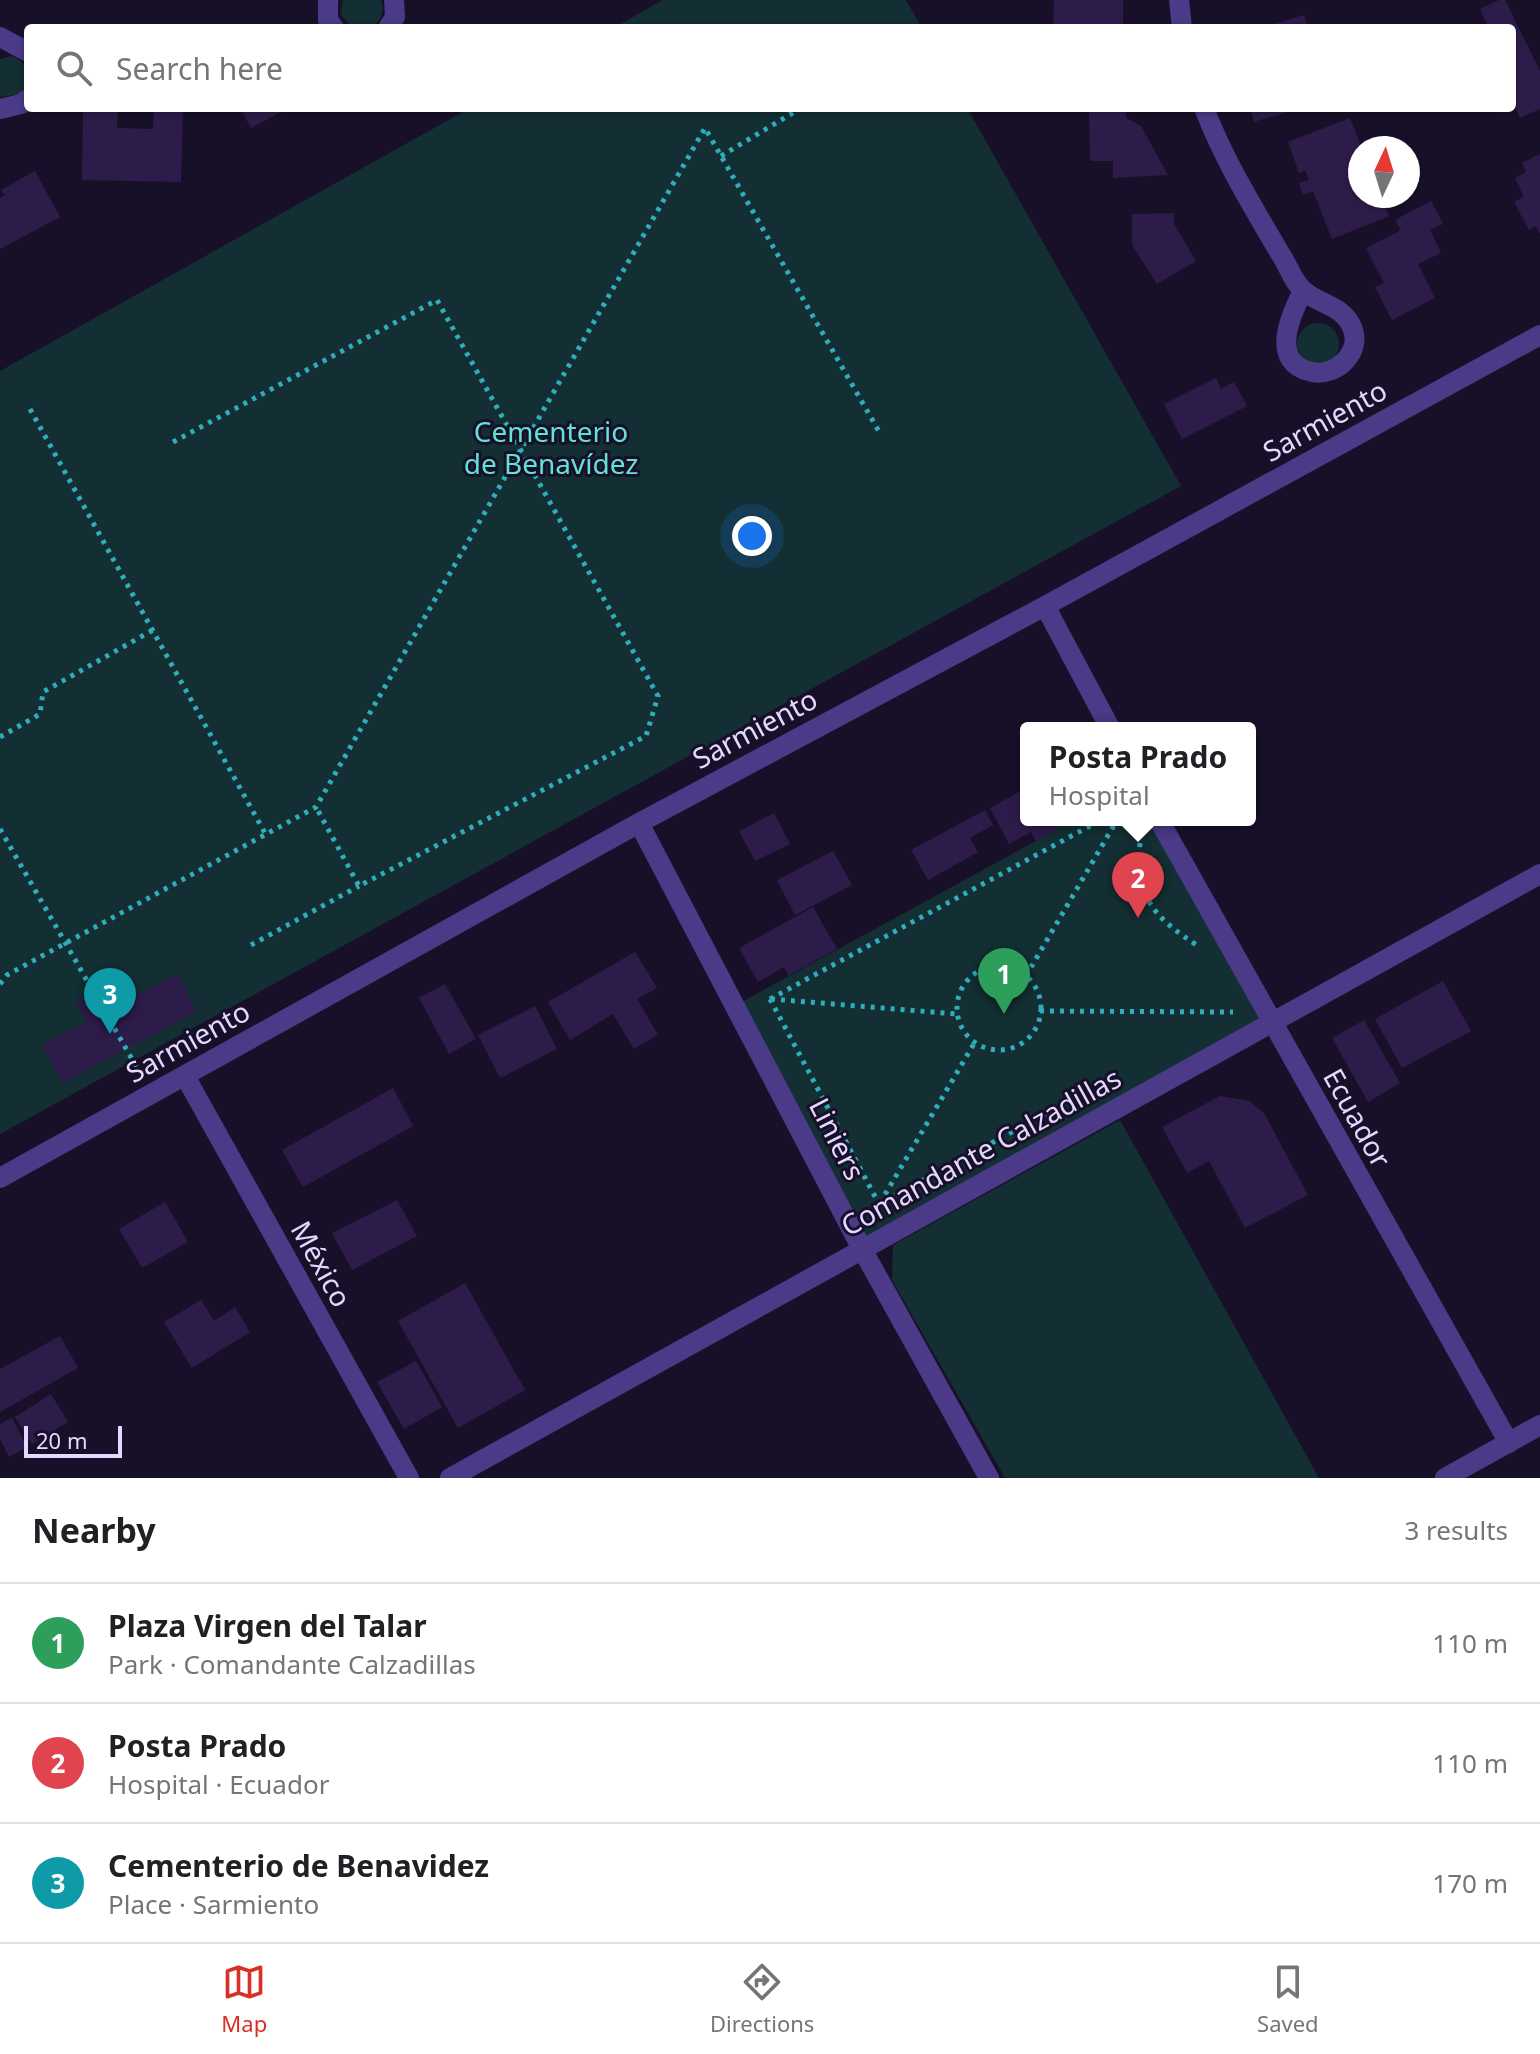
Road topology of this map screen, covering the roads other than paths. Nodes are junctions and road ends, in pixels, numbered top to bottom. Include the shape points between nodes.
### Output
1 (328, 0) edge
2 (394, 0) edge
3 (1179, 0) edge
4 (331, 24) edge
5 (391, 24) edge
6 (1182, 24) edge
7 (0, 37) edge
8 (24, 50) edge
9 (24, 102) edge
10 (0, 109) edge
11 (1206, 112) edge
12 (1303, 291) dead end
13 (1540, 335) edge
14 (1045, 606) junction
15 (1107, 722) edge
16 (639, 823) junction
17 (1162, 826) edge
18 (1540, 874) edge
19 (1271, 1023) junction
20 (185, 1076) junction
21 (0, 1178) edge
22 (862, 1249) junction
23 (1540, 1425) edge
24 (1509, 1443) junction
25 (409, 1478) edge
26 (450, 1478) edge
27 (989, 1478) edge
28 (1445, 1478) edge

1 - 4 street
2 - 5 street
3 - 6 street
7 - 8 street
9 - 10 street
11 - 12 street via 1235,176
13 - 14 street, Sarmiento
14 - 15 street
14 - 16 street, Sarmiento
16 - 20 street, Sarmiento
16 - 22 street, Liniers
17 - 19 street, Ecuador
18 - 19 street, Comandante Calzadillas
19 - 22 street, Comandante Calzadillas
19 - 24 street, Ecuador
20 - 21 street, Sarmiento
20 - 25 street, México
22 - 26 street, Comandante Calzadillas
22 - 27 street, Liniers
23 - 24 street
24 - 28 street

